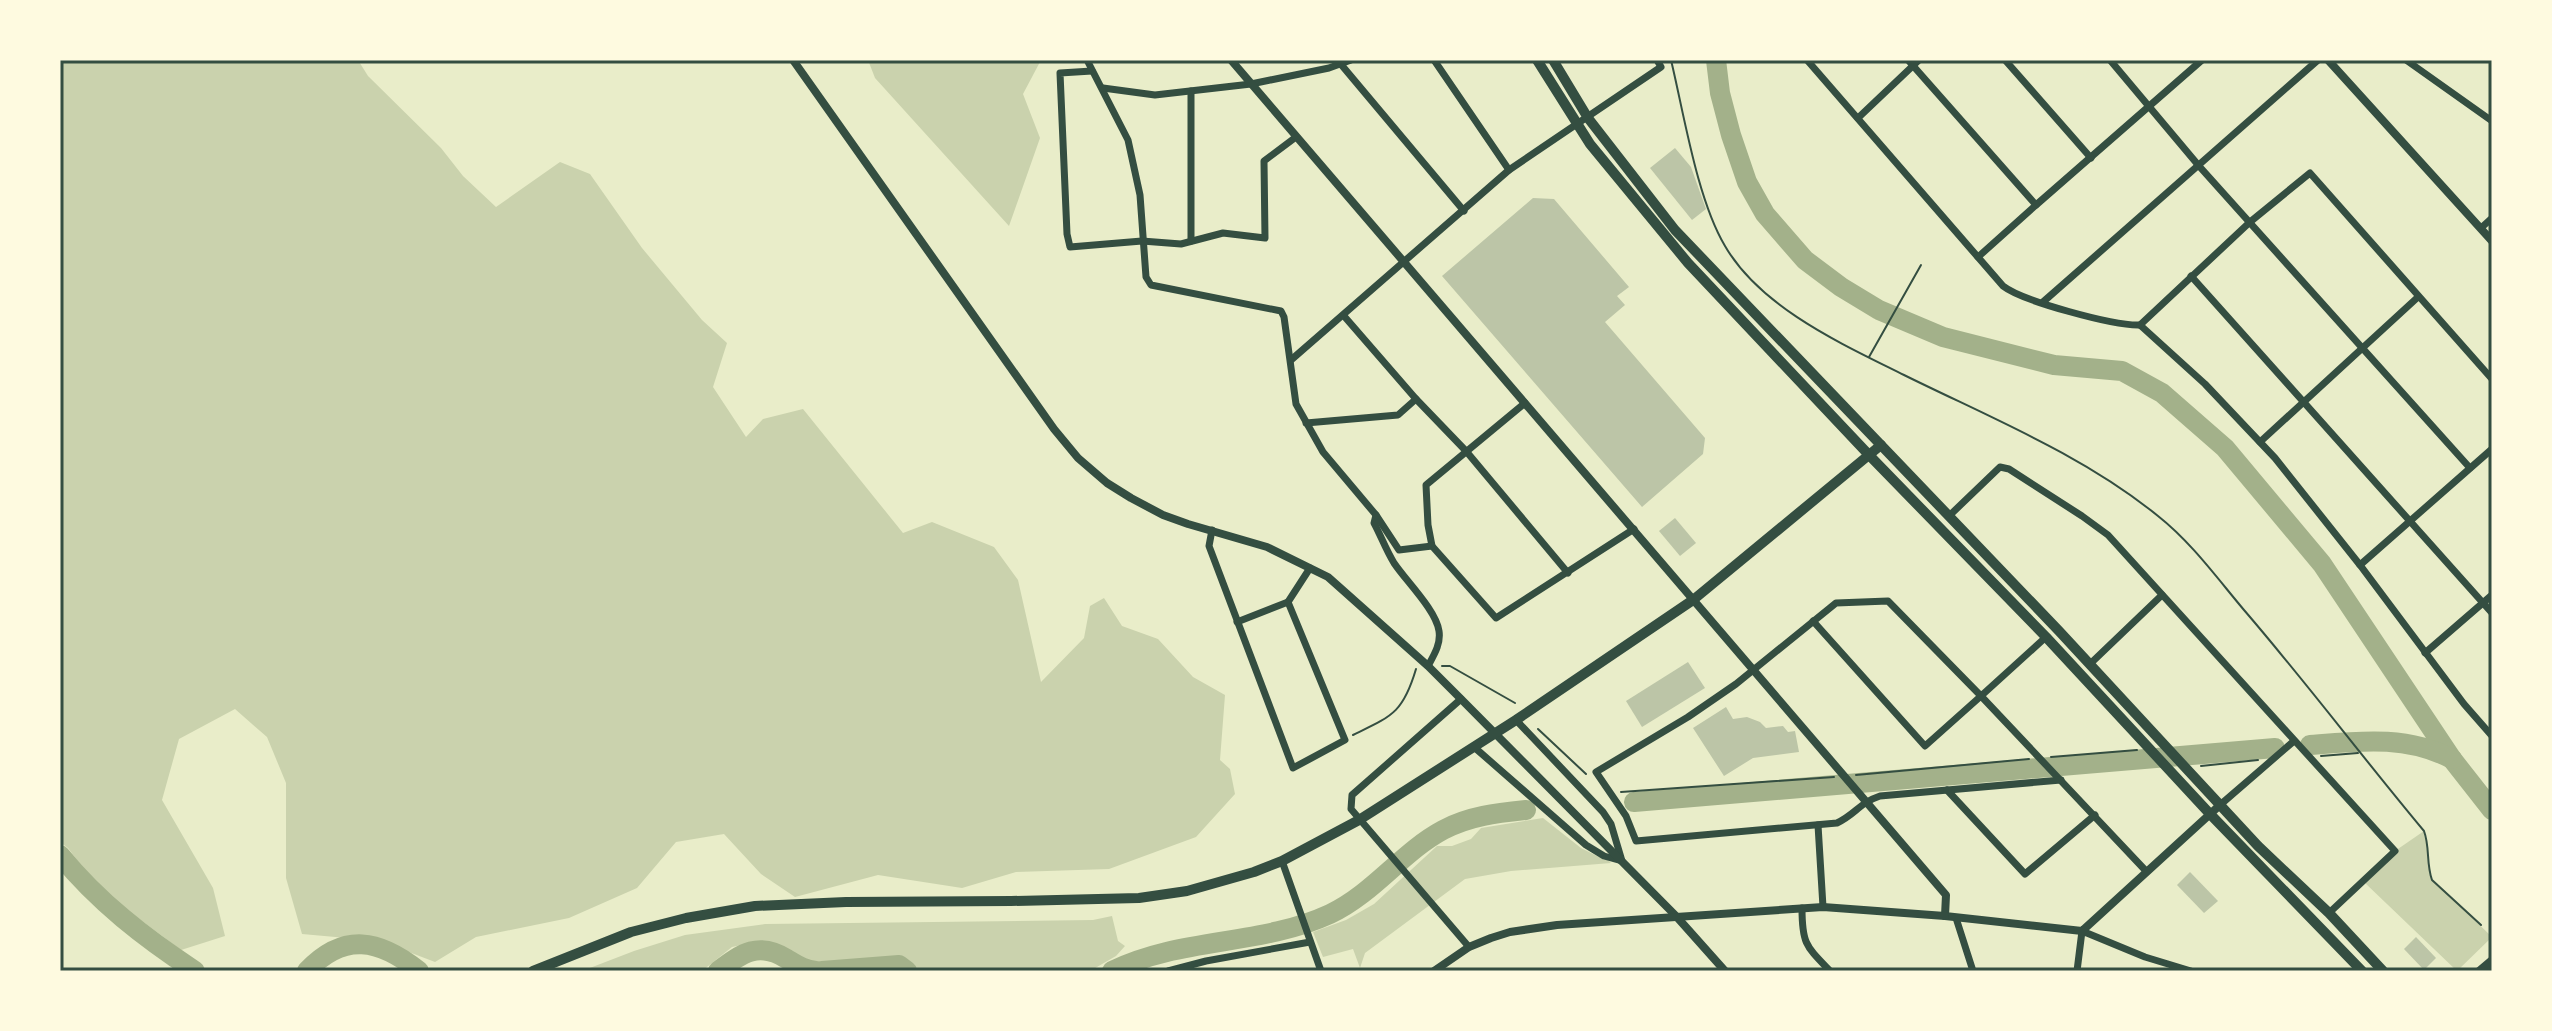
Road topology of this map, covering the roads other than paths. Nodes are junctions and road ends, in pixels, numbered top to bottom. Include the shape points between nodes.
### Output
1 (793, 60) edge
2 (1087, 60) edge
3 (1231, 60) edge
4 (1351, 60) edge
5 (1434, 60) edge
6 (1537, 60) edge
7 (1553, 60) edge
8 (1657, 60) edge
9 (1807, 60) edge
10 (2005, 60) edge
11 (2110, 60) edge
12 (2202, 60) edge
13 (2318, 60) edge
14 (2328, 60) edge
15 (2406, 60) edge
16 (1340, 62) edge
17 (1913, 62) edge
18 (1092, 71) junction
19 (1251, 84) junction
20 (1103, 88) junction
21 (1191, 91) junction
22 (2149, 105) junction
23 (1588, 118) junction
24 (1858, 118) junction
25 (2492, 121) edge
26 (1577, 125) junction
27 (1296, 137) junction
28 (2091, 158) junction
29 (2199, 166) junction
30 (1509, 170) junction
31 (2036, 205) junction
32 (1464, 211) junction
33 (2492, 218) edge
34 (2250, 222) junction
35 (2481, 228) junction
36 (1142, 241) junction
37 (1191, 241) junction
38 (2492, 241) edge
39 (1978, 257) junction
40 (1405, 262) junction
41 (2191, 276) junction
42 (2418, 297) junction
43 (2043, 302) junction
44 (1344, 316) junction
45 (2140, 325) junction
46 (2362, 348) junction
47 (1291, 360) junction
48 (2492, 379) edge
49 (1416, 399) junction
50 (2304, 401) junction
51 (1525, 403) junction
52 (1306, 423) junction
53 (2260, 442) junction
54 (1881, 445) junction
55 (2492, 449) edge
56 (1466, 451) junction
57 (1869, 455) junction
58 (2470, 468) junction
59 (1376, 515) junction
60 (1949, 516) junction
61 (2410, 520) junction
62 (1634, 529) junction
63 (1212, 530) junction
64 (1432, 546) junction
65 (2360, 565) junction
66 (1310, 568) junction
67 (1568, 573) junction
68 (2162, 595) junction
69 (2492, 595) edge
70 (1693, 600) junction
71 (1288, 602) junction
72 (2483, 603) junction
73 (2492, 613) edge
74 (1813, 621) junction
75 (1237, 622) junction
76 (2046, 637) junction
77 (2425, 653) junction
78 (2090, 664) junction
79 (1428, 666) junction
80 (1753, 671) junction
81 (1981, 696) junction
82 (1464, 702) junction
83 (1516, 720) junction
84 (2492, 736) edge
85 (2294, 741) junction
86 (1474, 747) junction
87 (2058, 777) junction
88 (1947, 790) junction
89 (1865, 800) junction
90 (2220, 805) junction
91 (2210, 814) junction
92 (2095, 815) junction
93 (1359, 820) junction
94 (1818, 825) junction
95 (1282, 861) junction
96 (1622, 861) junction
97 (2146, 871) junction
98 (1823, 907) junction
99 (1802, 908) junction
100 (2329, 913) junction
101 (1676, 916) junction
102 (1945, 916) junction
103 (1956, 918) junction
104 (2082, 931) junction
105 (1310, 942) junction
106 (1469, 947) junction
107 (2492, 960) edge
108 (533, 971) edge
109 (1168, 971) edge
110 (1321, 971) edge
111 (1434, 971) edge
112 (1725, 971) edge
113 (1830, 971) edge
114 (1973, 971) edge
115 (2077, 971) edge
116 (2191, 971) edge
117 (2362, 971) edge
118 (2383, 971) edge
119 (2479, 971) edge

1 - 63 street via 1078,458 1131,498 1163,515
2 - 18 street
3 - 19 street
4 - 16 street
5 - 30 street
6 - 26 main road
7 - 23 main road
8 - 23 street via 1661,67
9 - 24 street
10 - 28 street
11 - 22 street
12 - 22 street
13 - 29 street
14 - 35 street
15 - 25 street
16 - 19 street
16 - 32 street
17 - 24 street
17 - 31 street
18 - 20 street
18 - 36 street via 1060,73 1070,247
19 - 21 street
19 - 27 street
20 - 21 street via 1155,95
20 - 36 street via 1128,140 1140,195
21 - 37 street
22 - 28 street
22 - 29 street
23 - 26 street
23 - 54 main road via 1675,230
24 - 39 street
26 - 30 street
26 - 57 main road via 1663,235
27 - 37 street via 1264,161 1265,238 1223,233
27 - 40 street
28 - 31 street
29 - 34 street
29 - 43 street
30 - 32 street
31 - 39 street
32 - 40 street
33 - 35 street
34 - 41 street
34 - 42 street via 2310,173
34 - 46 street
35 - 38 street
36 - 37 street
36 - 47 street via 1151,285 1281,311
39 - 43 street via 2011,292
40 - 44 street
40 - 51 street
41 - 45 street
41 - 50 street
42 - 46 street
42 - 48 street
43 - 45 street
44 - 47 street
44 - 49 street
45 - 53 street
46 - 50 street
46 - 58 street
47 - 52 street via 1296,404
49 - 52 street via 1398,415
49 - 56 street
50 - 53 street
50 - 61 street
51 - 56 street
51 - 62 street
52 - 59 street via 1323,452
53 - 65 street
54 - 57 main road
54 - 60 main road
55 - 58 street
56 - 64 street via 1426,485
56 - 67 street
57 - 70 main road
57 - 76 main road
58 - 61 street
59 - 64 street via 1399,550
59 - 79 street via 1374,523 1392,559 1439,629 1438,647
60 - 68 street via 2000,467 2009,469 2108,535
60 - 78 main road
61 - 65 street
61 - 72 street
62 - 67 street
62 - 70 street
63 - 66 street via 1267,547
63 - 75 street via 1209,546
64 - 67 street via 1496,618
65 - 77 street
66 - 71 street
66 - 79 street via 1328,577
68 - 78 street
68 - 85 street
69 - 72 street
70 - 80 street
70 - 83 main road
71 - 75 street
71 - 75 street via 1345,740 1293,768
72 - 73 street
72 - 77 street
74 - 80 street
74 - 81 street via 1836,603 1888,601
74 - 81 street via 1925,746
76 - 81 street
76 - 91 main road
77 - 84 street
78 - 90 main road
79 - 82 street
80 - 89 street
80 - 94 street via 1592,774 1626,816 1636,841
81 - 87 street
82 - 93 street via 1352,795 1351,809
82 - 96 street
83 - 86 main road
83 - 96 street via 1603,812
85 - 90 street
85 - 100 street via 2395,851
86 - 93 main road
86 - 96 street via 1586,845
87 - 88 street
87 - 92 street
88 - 89 street
88 - 92 street via 2025,874
89 - 94 street via 1847,818
89 - 102 street via 1946,895
90 - 91 street
90 - 100 main road
91 - 97 street
91 - 117 main road
92 - 97 street
93 - 95 main road
93 - 106 street
94 - 98 street
95 - 105 street
95 - 108 main road via 1229,881 1139,898 755,906 631,932
96 - 101 street
97 - 104 street
98 - 99 street
98 - 102 street
99 - 101 street
99 - 113 street via 1807,947
100 - 118 main road
101 - 106 street via 1510,932
101 - 112 street
102 - 103 street
103 - 104 street
103 - 114 street
104 - 115 street
104 - 116 street
105 - 109 street
105 - 110 street
106 - 111 street
107 - 119 street

